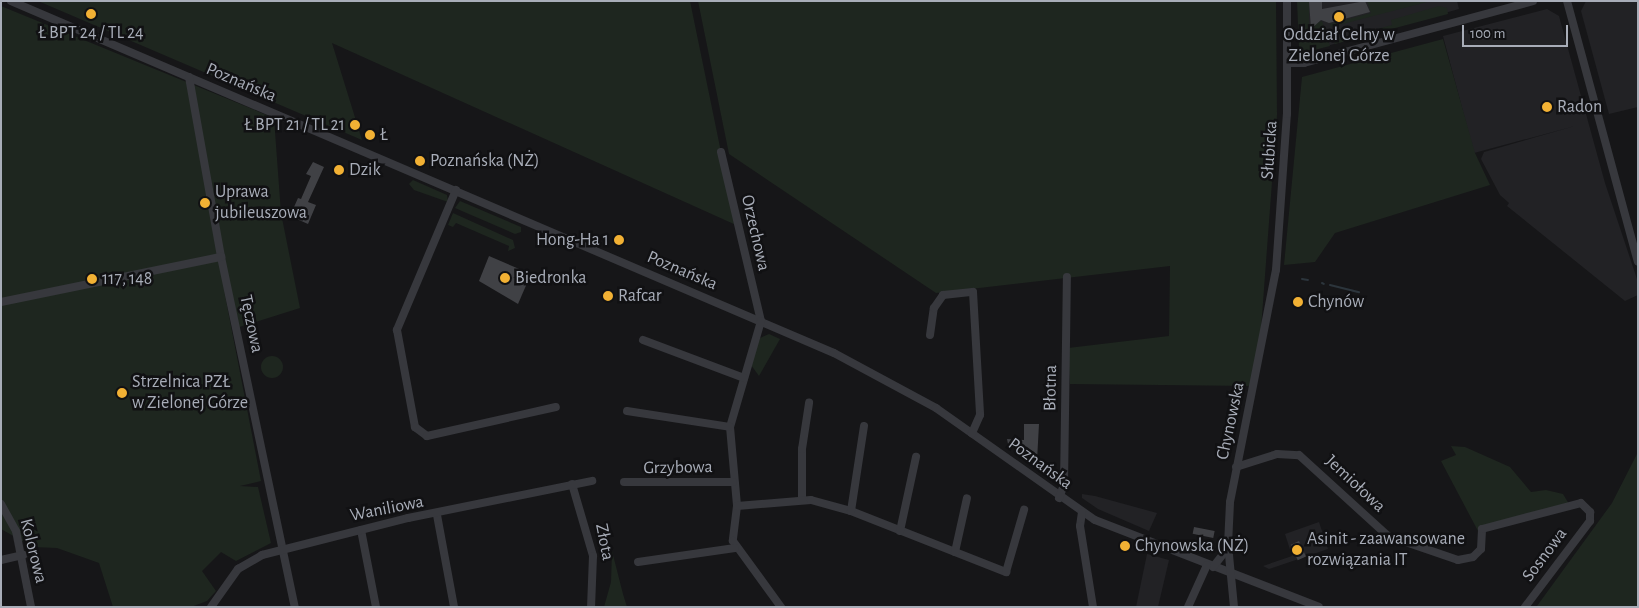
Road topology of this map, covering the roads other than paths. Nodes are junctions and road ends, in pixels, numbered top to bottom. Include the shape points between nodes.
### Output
1 (12, 1) edge
2 (1287, 1) edge
3 (1533, 1) edge
4 (1567, 1) edge
5 (1288, 62) junction
6 (188, 77) junction
7 (721, 152) dead end
8 (456, 190) junction
9 (221, 257) junction
10 (1638, 262) edge
11 (1067, 277) dead end
12 (1271, 300) joint
13 (1, 302) edge
14 (761, 321) junction
15 (930, 335) dead end
16 (643, 340) dead end
17 (744, 378) junction
18 (808, 403) dead end
19 (556, 407) dead end
20 (627, 411) dead end
21 (864, 426) dead end
22 (730, 428) junction
23 (972, 433) junction
24 (916, 457) dead end
25 (1236, 467) junction
26 (592, 481) dead end
27 (624, 482) dead end
28 (734, 482) junction
29 (572, 484) junction
30 (967, 498) dead end
31 (1059, 498) junction
32 (802, 499) junction
33 (1, 504) edge
34 (737, 506) junction
35 (1024, 510) dead end
36 (851, 511) junction
37 (1082, 512) junction
38 (437, 515) junction
39 (1590, 521) joint
40 (361, 530) junction
41 (900, 530) junction
42 (283, 548) junction
43 (735, 548) junction
44 (1228, 548) junction
45 (955, 552) junction
46 (23, 555) junction
47 (1, 560) edge
48 (638, 562) dead end
49 (1210, 566) junction
50 (1232, 574) junction
51 (31, 607) edge
52 (211, 607) edge
53 (295, 607) edge
54 (376, 607) edge
55 (454, 607) edge
56 (591, 607) edge
57 (781, 607) edge
58 (1093, 607) edge
59 (1188, 607) edge
60 (1234, 607) edge
61 (1319, 607) edge
62 (1525, 607) edge

1 - 6 street, Poznańska
2 - 5 street, Słubicka
3 - 5 street via 1304,63
4 - 10 street
5 - 12 street, Słubicka via 1287,124
6 - 8 street, Poznańska
6 - 9 street, Tęczowa
7 - 14 street, Orzechowa
8 - 14 street, Poznańska
8 - 19 street via 397,330 415,427 427,436
9 - 13 street
9 - 42 street, Tęczowa
11 - 31 street, Błotna via 1064,475
12 - 25 street, Chynowska
14 - 17 street, Grzybowa
14 - 23 street, Poznańska via 875,373
15 - 23 street via 934,308 943,295 973,292 980,415
16 - 17 street
17 - 22 street, Grzybowa
18 - 32 street via 802,449
20 - 22 street
21 - 36 street
22 - 28 street, Grzybowa
23 - 31 street, Poznańska
24 - 41 street
25 - 39 street, Jemiołowa via 1277,454 1299,455 1388,536 1458,560 1472,557 1481,549 1482,529 1573,503 1587,507
25 - 44 street, Chynowska
26 - 29 street, Waniliowa
27 - 28 street, Grzybowa
28 - 34 street, Grzybowa
29 - 38 street, Waniliowa
29 - 56 street, Złota via 593,556
30 - 45 street
31 - 37 street, Poznańska
32 - 34 street
32 - 36 street
33 - 46 street, Kolorowa via 16,531
34 - 43 street, Grzybowa
35 - 45 street via 1006,572
36 - 41 street
37 - 49 street, Poznańska
37 - 58 street via 1080,526
38 - 40 street, Waniliowa
38 - 55 street
39 - 62 street, Sosnowa
40 - 42 street, Waniliowa
40 - 54 street
41 - 45 street
42 - 52 street, Waniliowa via 249,560 238,569
42 - 53 street, Tęczowa
43 - 48 street
43 - 57 street
44 - 49 street
44 - 50 street, Chynowska
46 - 47 street
46 - 51 street, Kolorowa
49 - 50 street, Poznańska
49 - 59 street
50 - 60 street, Chynowska
50 - 61 street, Poznańska

